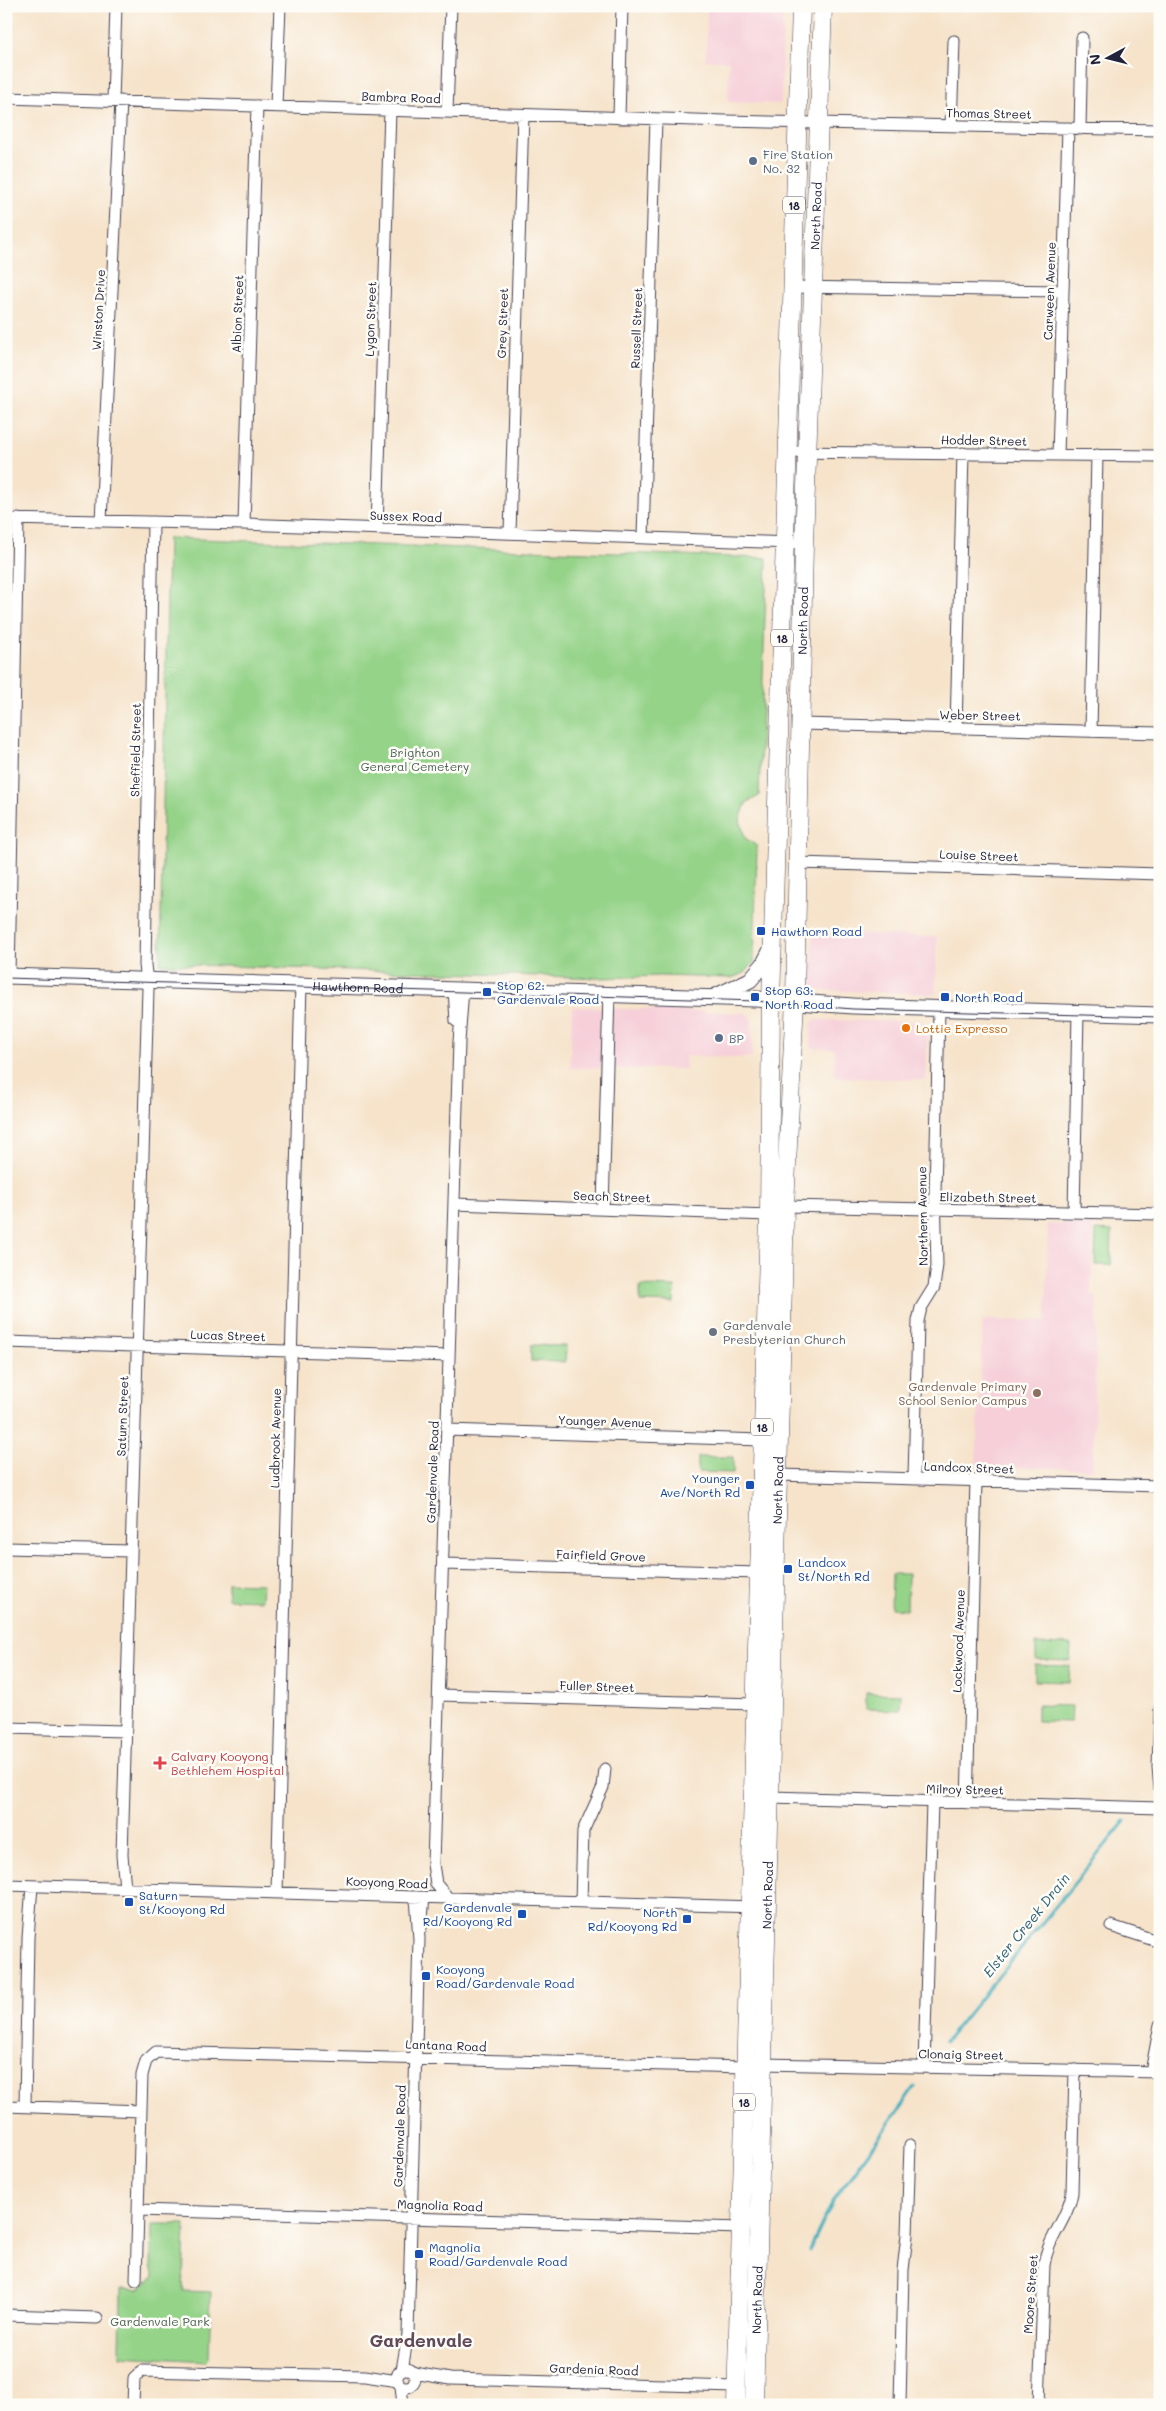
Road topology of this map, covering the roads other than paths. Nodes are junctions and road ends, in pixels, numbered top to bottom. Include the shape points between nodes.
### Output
1 (116, 6) edge
2 (280, 6) edge
3 (451, 6) edge
4 (622, 6) edge
5 (800, 6) edge
6 (823, 6) edge
7 (1082, 38) dead end
8 (954, 41) dead end
9 (6, 98) edge
10 (117, 101) junction
11 (257, 106) junction
12 (276, 106) junction
13 (390, 110) junction
14 (447, 112) junction
15 (523, 115) junction
16 (619, 118) junction
17 (656, 119) junction
18 (796, 123) junction
19 (818, 124) junction
20 (1160, 124) edge
21 (951, 126) junction
22 (1074, 128) junction
23 (1160, 130) edge
24 (794, 211) junction
25 (815, 212) junction
26 (792, 287) junction
27 (813, 288) junction
28 (1063, 291) junction
29 (787, 452) junction
30 (807, 452) junction
31 (963, 453) junction
32 (1058, 455) junction
33 (1097, 455) junction
34 (1160, 456) edge
35 (6, 519) edge
36 (18, 519) junction
37 (101, 521) junction
38 (153, 522) junction
39 (244, 524) junction
40 (377, 528) junction
41 (510, 533) junction
42 (643, 538) junction
43 (784, 542) junction
44 (804, 543) junction
45 (800, 724) junction
46 (956, 728) junction
47 (1091, 731) junction
48 (1160, 733) edge
49 (798, 863) junction
50 (1160, 874) edge
51 (773, 945) junction
52 (7, 976) edge
53 (146, 979) junction
54 (301, 984) junction
55 (458, 989) junction
56 (609, 994) junction
57 (713, 998) junction
58 (772, 1000) junction
59 (794, 1003) junction
60 (939, 1009) junction
61 (1078, 1012) junction
62 (1160, 1014) edge
63 (770, 1064) junction
64 (792, 1064) junction
65 (454, 1204) junction
66 (785, 1206) junction
67 (603, 1209) junction
68 (936, 1209) junction
69 (1074, 1212) junction
70 (1160, 1214) edge
71 (769, 1215) junction
72 (6, 1342) edge
73 (138, 1346) junction
74 (291, 1351) junction
75 (449, 1356) junction
76 (447, 1430) junction
77 (762, 1440) junction
78 (778, 1475) junction
79 (914, 1479) junction
80 (976, 1481) junction
81 (1160, 1486) edge
82 (6, 1548) edge
83 (131, 1551) junction
84 (443, 1564) junction
85 (758, 1573) junction
86 (765, 1638) junction
87 (439, 1695) junction
88 (755, 1704) junction
89 (1160, 1709) edge
90 (6, 1728) edge
91 (125, 1731) junction
92 (1158, 1767) junction
93 (605, 1769) dead end
94 (1160, 1789) edge
95 (770, 1797) junction
96 (932, 1802) junction
97 (967, 1803) junction
98 (1156, 1808) edge
99 (6, 1885) edge
100 (29, 1886) junction
101 (121, 1888) junction
102 (277, 1893) junction
103 (420, 1897) junction
104 (448, 1898) junction
105 (581, 1902) junction
106 (749, 1907) junction
107 (767, 1908) junction
108 (1111, 1926) dead end
109 (1160, 1942) edge
110 (1160, 2025) edge
111 (415, 2058) junction
112 (762, 2064) junction
113 (924, 2066) junction
114 (745, 2068) junction
115 (1076, 2070) junction
116 (1155, 2072) edge
117 (6, 2106) edge
118 (25, 2106) junction
119 (141, 2110) junction
120 (910, 2145) dead end
121 (138, 2210) junction
122 (411, 2218) junction
123 (740, 2228) junction
124 (136, 2280) dead end
125 (747, 2297) junction
126 (6, 2315) edge
127 (97, 2318) dead end
128 (406, 2378) junction
129 (736, 2387) junction
130 (133, 2405) edge
131 (403, 2405) edge
132 (407, 2405) edge
133 (736, 2405) edge
134 (754, 2405) edge
135 (900, 2405) edge
136 (1039, 2405) edge

1 - 10 street, Winston Drive
2 - 12 street
3 - 14 street
4 - 16 street
5 - 18 highway, North Road / 18
6 - 19 highway, North Road / 18
7 - 22 street, Carween Avenue
8 - 21 street
9 - 10 street, Bambra Road
10 - 11 street, Bambra Road
10 - 37 street, Winston Drive
11 - 12 street, Bambra Road
11 - 39 street, Albion Street
12 - 13 street, Bambra Road
13 - 14 street, Bambra Road
13 - 40 street, Lygon Street
14 - 15 street, Bambra Road
15 - 16 street, Bambra Road
15 - 41 street, Grey Street
16 - 17 street, Bambra Road
17 - 18 street, Bambra Road
17 - 42 street, Russell Street
18 - 19 street, Thomas Street
18 - 24 highway, North Road / 18
19 - 21 street, Thomas Street
19 - 25 highway, North Road / 18
20 - 23 street
21 - 22 street, Thomas Street
22 - 23 street, Thomas Street
22 - 28 street, Carween Avenue
24 - 25 highway
24 - 26 highway, North Road / 18
25 - 27 highway, North Road / 18
26 - 27 street
26 - 29 highway, North Road / 18
27 - 28 street
27 - 30 highway, North Road / 18
28 - 32 street, Carween Avenue
29 - 30 street, Hodder Street
29 - 43 highway, North Road / 18
30 - 31 street, Hodder Street
30 - 44 highway, North Road / 18
31 - 32 street, Hodder Street
31 - 46 street
32 - 33 street, Hodder Street
33 - 34 street, Hodder Street
33 - 47 street
35 - 36 street, Sussex Road
36 - 37 street, Sussex Road
36 - 52 street
37 - 38 street, Sussex Road
38 - 39 street, Sussex Road
38 - 53 street, Sheffield Street
39 - 40 street, Sussex Road
40 - 41 street, Sussex Road
41 - 42 street, Sussex Road
42 - 43 street, Sussex Road
43 - 44 street, Sussex Road
43 - 51 highway, North Road / 18
44 - 45 highway, North Road / 18
45 - 46 street, Weber Street
45 - 49 highway, North Road / 18
46 - 47 street, Weber Street
47 - 48 street, Weber Street
49 - 50 street, Louise Street
49 - 59 highway, North Road / 18
51 - 57 main road via 763,965 750,980
51 - 58 highway, North Road / 18
52 - 53 main road, Hawthorn Road
53 - 54 main road, Hawthorn Road
53 - 73 street, Saturn Street
54 - 55 main road, Hawthorn Road
54 - 74 street, Ludbrook Avenue
55 - 56 main road, Hawthorn Road
55 - 65 street, Gardenvale Road
56 - 57 main road, Hawthorn Road
56 - 67 street
57 - 58 main road, Hawthorn Road
58 - 59 main road, Hawthorn Road
58 - 63 highway, North Road / 18
59 - 60 main road, Hawthorn Road
59 - 64 highway, North Road / 18
60 - 61 main road, Hawthorn Road
60 - 68 street, Northern Avenue
61 - 62 main road, Hawthorn Road
61 - 69 street
63 - 64 highway
63 - 71 highway, North Road / 18
64 - 66 highway, North Road / 18
65 - 67 street, Seach Street
65 - 75 street, Gardenvale Road
66 - 68 street, Elizabeth Street
66 - 78 highway, North Road / 18
67 - 71 street, Seach Street
68 - 69 street, Elizabeth Street
68 - 79 street, Northern Avenue via 935,1281 918,1321
69 - 70 street, Elizabeth Street
71 - 77 highway, North Road / 18
72 - 73 street, Lucas Street
73 - 74 street, Lucas Street
73 - 83 street, Saturn Street
74 - 75 street, Lucas Street
74 - 102 street, Ludbrook Avenue
75 - 76 street, Gardenvale Road
76 - 77 street, Younger Avenue
76 - 84 street, Gardenvale Road
77 - 85 highway, North Road / 18
78 - 79 street, Landcox Street
78 - 86 highway, North Road / 18
79 - 80 street, Landcox Street
80 - 81 street, Landcox Street
80 - 97 street, Lockwood Avenue
82 - 83 street
83 - 91 street, Saturn Street
84 - 85 street, Fairfield Grove
84 - 87 street, Gardenvale Road
85 - 86 highway, North Road / 18
86 - 88 highway, North Road / 18
86 - 95 highway, North Road / 18
87 - 88 street, Fuller Street
87 - 104 street, Gardenvale Road via 433,1864 436,1884
88 - 106 highway, North Road / 18
89 - 92 street
90 - 91 street
91 - 101 street, Saturn Street
92 - 94 street
92 - 98 street
93 - 105 street via 603,1787 583,1831
95 - 96 street, Milroy Street
95 - 107 highway, North Road / 18
96 - 97 street, Milroy Street
96 - 113 street
97 - 98 street, Milroy Street
99 - 100 street, Kooyong Road
100 - 101 street, Kooyong Road
100 - 118 street
101 - 102 street, Kooyong Road
102 - 103 street, Kooyong Road
103 - 104 street, Kooyong Road
103 - 111 street, Gardenvale Road
104 - 105 street, Kooyong Road
105 - 106 street, Kooyong Road
106 - 107 street, Kooyong Road
106 - 114 highway, North Road / 18
107 - 112 highway, North Road / 18
108 - 109 street
110 - 116 street
111 - 114 street, Lantana Road
111 - 119 street, Lantana Road via 156,2052 143,2067
111 - 122 street, Gardenvale Road
112 - 113 street, Clonaig Street
112 - 125 highway, North Road / 18
113 - 115 street, Clonaig Street
114 - 123 highway, North Road / 18
115 - 116 street, Clonaig Street
115 - 136 street, Moore Street via 1072,2192 1068,2210 1044,2258
117 - 118 street
118 - 119 street
119 - 121 street
120 - 135 street
121 - 122 street, Magnolia Road
121 - 124 street
122 - 123 street, Magnolia Road
122 - 128 street, Gardenvale Road
123 - 125 highway, North Road / 18
125 - 129 highway, North Road / 18
125 - 134 highway, North Road / 18
126 - 127 street
128 - 129 street, Gardenia Road
128 - 130 street, Gardenia Road via 152,2370 136,2374
128 - 131 street, Gardenvale Road
128 - 132 street, Gardenvale Road
129 - 133 highway, North Road / 18

